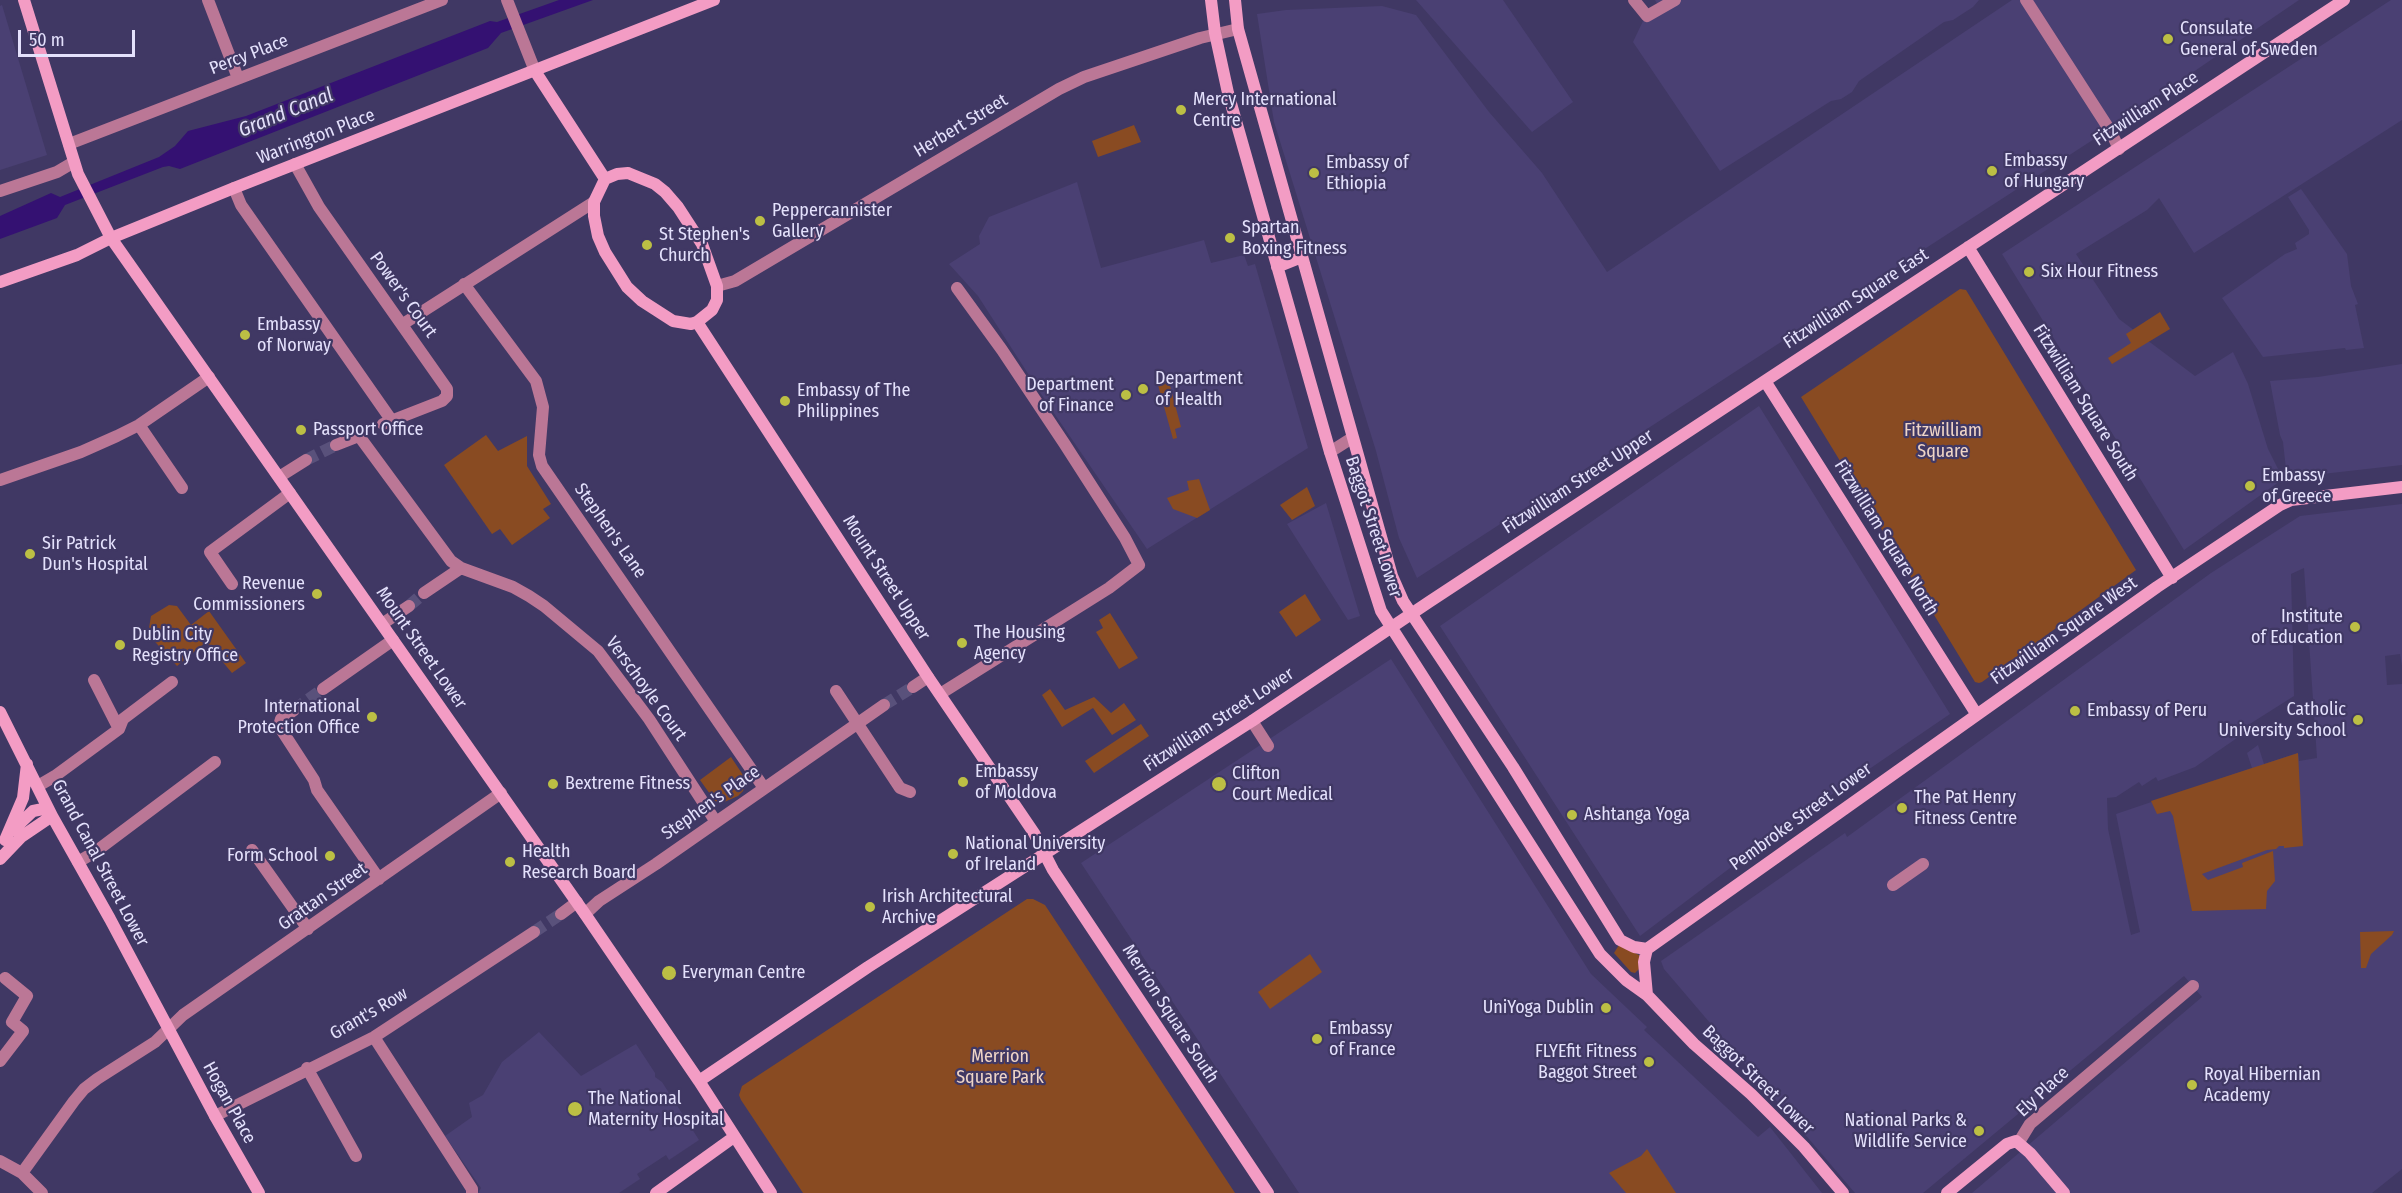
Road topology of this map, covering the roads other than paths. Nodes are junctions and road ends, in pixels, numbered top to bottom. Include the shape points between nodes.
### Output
1 (24, 0) edge
2 (208, 0) edge
3 (442, 0) edge
4 (714, 0) edge
5 (1211, 0) edge
6 (1235, 0) edge
7 (1634, 0) edge
8 (1675, 0) edge
9 (2026, 0) edge
10 (2344, 0) edge
11 (507, 1) edge
12 (1238, 29) junction
13 (1215, 33) junction
14 (535, 72) junction
15 (238, 78) junction
16 (69, 144) junction
17 (2119, 149) junction
18 (74, 162) junction
19 (295, 164) junction
20 (605, 179) junction
21 (234, 188) junction
22 (0, 191) edge
23 (594, 202) junction
24 (111, 238) junction
25 (1968, 248) junction
26 (1302, 257) junction
27 (1277, 267) junction
28 (0, 282) edge
29 (464, 284) junction
30 (717, 286) junction
31 (957, 288) dead end
32 (697, 322) junction
33 (403, 324) junction
34 (209, 377) junction
35 (1765, 381) junction
36 (139, 425) junction
37 (1352, 438) junction
38 (336, 445) tunnel mouth
39 (1330, 452) junction
40 (306, 460) tunnel mouth
41 (279, 477) junction
42 (0, 480) edge
43 (2402, 487) edge
44 (182, 488) dead end
45 (290, 493) junction
46 (459, 566) junction
47 (2172, 578) junction
48 (232, 584) dead end
49 (424, 593) tunnel mouth
50 (409, 606) tunnel mouth
51 (1412, 614) junction
52 (382, 624) junction
53 (1391, 627) junction
54 (393, 640) junction
55 (928, 677) junction
56 (94, 681) dead end
57 (172, 682) dead end
58 (914, 687) tunnel mouth
59 (324, 689) tunnel mouth
60 (836, 691) dead end
61 (940, 694) junction
62 (884, 705) tunnel mouth
63 (294, 710) tunnel mouth
64 (0, 712) edge
65 (1977, 715) junction
66 (1252, 721) junction
67 (858, 723) junction
68 (119, 729) junction
69 (1268, 746) dead end
70 (215, 762) dead end
71 (27, 763) junction
72 (38, 786) junction
73 (764, 788) junction
74 (910, 792) dead end
75 (501, 793) junction
76 (50, 812) junction
77 (716, 822) junction
78 (2, 845) edge
79 (252, 850) dead end
80 (1045, 853) junction
81 (0, 859) edge
82 (78, 862) junction
83 (1923, 864) dead end
84 (379, 879) junction
85 (1893, 885) dead end
86 (577, 902) junction
87 (561, 914) tunnel mouth
88 (585, 914) junction
89 (309, 929) junction
90 (534, 932) tunnel mouth
91 (1647, 949) junction
92 (5, 978) dead end
93 (2193, 986) dead end
94 (1647, 995) junction
95 (168, 1030) junction
96 (374, 1037) junction
97 (0, 1061) edge
98 (305, 1070) junction
99 (699, 1081) junction
100 (215, 1116) junction
101 (734, 1137) junction
102 (2019, 1142) junction
103 (356, 1156) dead end
104 (3, 1167) edge
105 (22, 1173) junction
106 (470, 1192) edge
107 (42, 1193) edge
108 (259, 1193) edge
109 (656, 1193) edge
110 (771, 1193) edge
111 (1268, 1193) edge
112 (1843, 1193) edge
113 (1947, 1193) edge
114 (2064, 1193) edge

1 - 16 street, Mount Street Lower
2 - 15 street
3 - 15 street, Percy Place
4 - 14 street, Warrington Place
5 - 13 street, Baggot Street Lower
6 - 12 street, Baggot Street Lower
7 - 8 street via 1647,16
9 - 17 street
10 - 17 street, Fitzwilliam Place
11 - 14 street
12 - 13 street, Herbert Street
12 - 26 street, Baggot Street Lower
13 - 27 street, Baggot Street Lower
13 - 30 street, Herbert Street via 1059,89 735,280
14 - 19 street, Warrington Place
14 - 20 street
15 - 16 street, Percy Place
16 - 18 street, Mount Street Lower
17 - 25 street, Fitzwilliam Place
18 - 22 street
18 - 24 street, Mount Street Lower
19 - 21 street, Warrington Place
19 - 33 street, Power's Court via 319,207
20 - 23 street
20 - 30 street via 628,173 665,192 702,244
21 - 24 street, Warrington Place
21 - 33 street, Power's Court via 241,205 387,422 447,396 447,389
23 - 29 street
23 - 32 street via 598,236 627,287 673,321
24 - 28 street, Warrington Place
24 - 34 street, Mount Street Lower
25 - 35 street, Fitzwilliam Square East
25 - 47 street, Fitzwilliam Square South
26 - 27 street
26 - 37 street, Baggot Street Lower
27 - 39 street, Baggot Street Lower
29 - 33 street
29 - 73 street, Stephen's Lane via 536,381 543,406 539,455 542,466
30 - 32 street via 712,310
31 - 61 street via 1062,440 1139,565
32 - 55 street, Mount Street Upper
34 - 36 street
34 - 41 street, Mount Street Lower
35 - 51 street, Fitzwilliam Street Upper
35 - 65 street, Fitzwilliam Square North
36 - 42 street via 81,452
36 - 44 street
37 - 39 street
37 - 51 street, Baggot Street Lower via 1392,576
38 - 46 street via 359,436 448,558
39 - 53 street, Baggot Street Lower via 1376,597
40 - 41 street
41 - 45 street, Mount Street Lower
43 - 47 street, Fitzwilliam Square West via 2290,500
45 - 48 street via 210,552
45 - 52 street, Mount Street Lower
46 - 49 street
46 - 77 street, Verschoyle Court via 529,596 598,651 649,719
47 - 65 street, Fitzwilliam Square West
50 - 52 street
51 - 53 street, Fitzwilliam Street Lower
51 - 91 street, Baggot Street Lower via 1620,940
52 - 54 street, Mount Street Lower
53 - 66 street, Fitzwilliam Street Lower
53 - 94 street, Baggot Street Lower via 1600,954
54 - 59 street
54 - 75 street, Mount Street Lower
55 - 58 street
55 - 61 street, Mount Street Upper
56 - 68 street
57 - 68 street via 123,719
60 - 67 street
61 - 80 street, Mount Street Upper
62 - 67 street, Stephen's Place
63 - 84 street via 281,719 279,726
64 - 71 street, Grand Canal Street Lower
65 - 91 street, Pembroke Street Lower
66 - 69 street
66 - 80 street, Fitzwilliam Street Lower
67 - 73 street, Stephen's Place
67 - 74 street via 900,788
68 - 72 street
70 - 82 street
71 - 72 street, Grand Canal Street Lower
71 - 78 street via 23,798
72 - 76 street, Grand Canal Street Lower
73 - 77 street, Stephen's Place
75 - 84 street, Grattan Street
75 - 86 street, Mount Street Lower
76 - 78 street via 40,808 29,814
76 - 81 street
76 - 82 street, Grand Canal Street Lower
77 - 88 street, Stephen's Place
79 - 89 street
80 - 99 street, Fitzwilliam Street Lower
80 - 111 street, Merrion Square South
82 - 95 street, Grand Canal Street Lower
83 - 85 street
84 - 89 street, Grattan Street
86 - 87 street
86 - 88 street, Mount Street Lower
88 - 99 street, Mount Street Lower
89 - 95 street, Grattan Street via 183,1015
90 - 96 street, Grant's Row
91 - 94 street
92 - 97 street via 27,996 12,1022 23,1031
93 - 102 street, Ely Place via 2030,1124
94 - 112 street, Baggot Street Lower via 1804,1147
95 - 100 street, Hogan Place
95 - 105 street, Grattan Street via 84,1089
96 - 98 street, Grant's Row
96 - 106 street
98 - 100 street, Grant's Row
98 - 103 street
99 - 101 street, Mount Street Lower
100 - 108 street, Hogan Place
101 - 109 street
101 - 110 street, Mount Street Lower
102 - 113 street, Ely Place via 2007,1143
102 - 114 street
104 - 105 street
105 - 107 street

